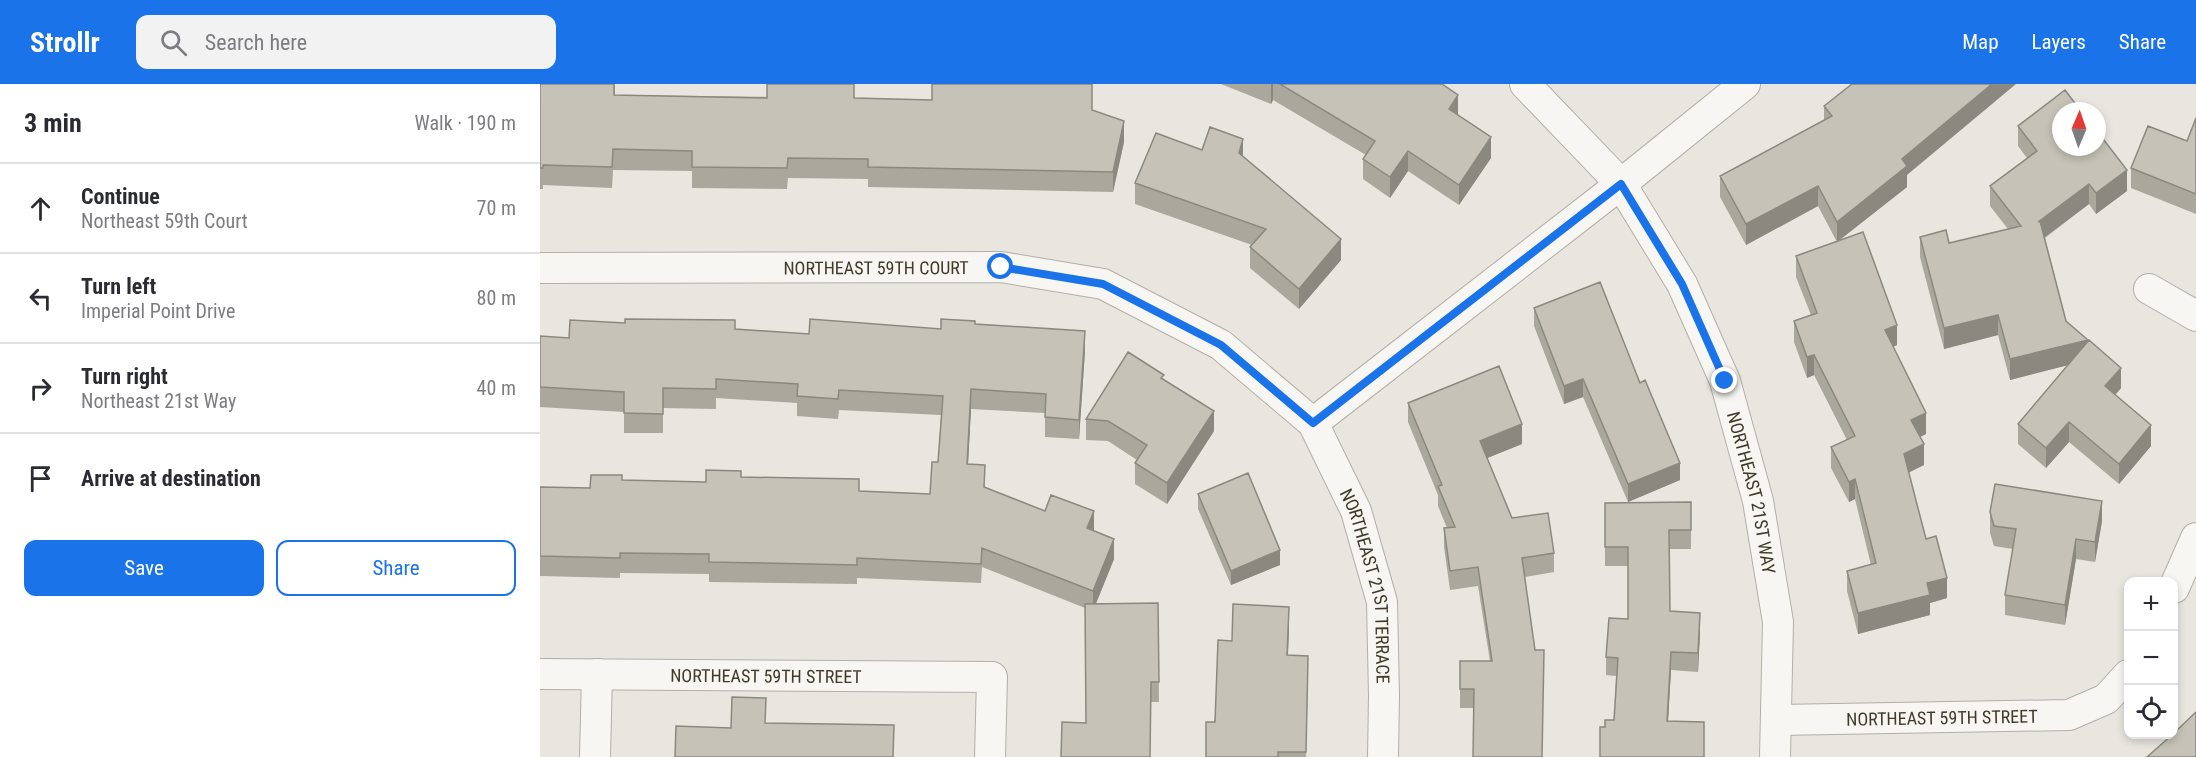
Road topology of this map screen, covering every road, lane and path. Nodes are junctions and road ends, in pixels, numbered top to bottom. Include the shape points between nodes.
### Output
1 (1525, 84) edge
2 (1745, 84) edge
3 (1621, 184) junction
4 (540, 268) edge
5 (2149, 289) dead end
6 (2196, 316) edge
7 (1313, 423) junction
8 (2196, 538) edge
9 (2178, 579) edge
10 (540, 674) edge
11 (597, 674) junction
12 (2124, 679) edge
13 (1776, 720) junction
14 (595, 757) edge
15 (990, 757) edge
16 (1383, 757) edge
17 (1775, 757) edge

1 - 3 street, NORTHEAST 21ST WAY
2 - 3 street
3 - 7 street
3 - 13 street, NORTHEAST 21ST WAY via 1682,284 1725,381 1758,501 1778,622
4 - 7 street, NORTHEAST 59TH COURT via 1001,267 1103,284 1221,345
5 - 6 street
7 - 16 street, NORTHEAST 21ST TERRACE via 1356,511 1382,602
8 - 9 street
10 - 11 street, NORTHEAST 59TH STREET
11 - 14 street
11 - 15 street, NORTHEAST 59TH STREET via 992,677
12 - 13 street, NORTHEAST 59TH STREET via 2106,699 2069,715
13 - 17 street, NORTHEAST 21ST WAY

